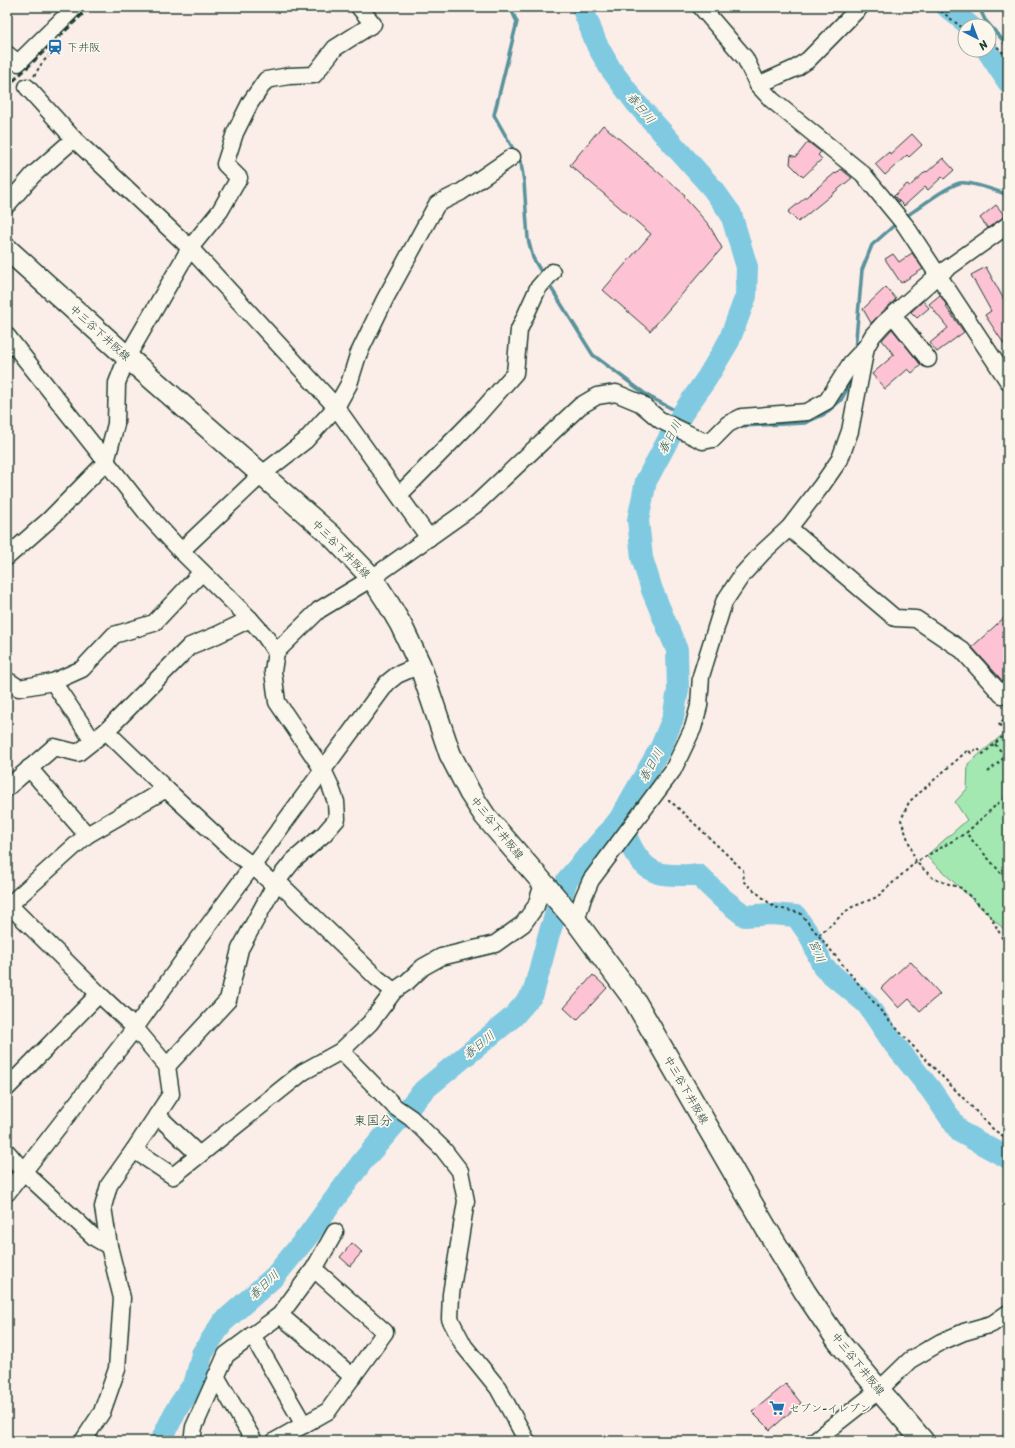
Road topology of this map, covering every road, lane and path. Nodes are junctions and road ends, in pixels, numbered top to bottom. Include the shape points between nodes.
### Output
1 (75, 7) edge
2 (359, 7) edge
3 (701, 7) edge
4 (860, 7) edge
5 (936, 7) edge
6 (957, 24) edge
7 (997, 46) edge
8 (53, 51) dead end
9 (7, 54) edge
10 (1008, 55) edge
11 (758, 85) junction
12 (27, 87) joint
13 (74, 139) junction
14 (512, 157) dead end
15 (7, 205) edge
16 (1008, 225) edge
17 (190, 248) junction
18 (7, 249) edge
19 (552, 272) dead end
20 (938, 275) junction
21 (894, 315) junction
22 (8, 342) edge
23 (866, 347) junction
24 (127, 357) junction
25 (928, 359) dead end
26 (1008, 381) edge
27 (336, 407) junction
28 (106, 462) junction
29 (261, 475) junction
30 (399, 495) junction
31 (789, 528) junction
32 (430, 538) junction
33 (181, 551) junction
34 (7, 557) edge
35 (202, 572) junction
36 (372, 578) junction
37 (250, 619) junction
38 (276, 652) junction
39 (420, 665) junction
40 (53, 682) junction
41 (7, 685) edge
42 (1002, 695) dead end
43 (1008, 716) edge
44 (106, 731) junction
45 (93, 741) junction
46 (995, 744) junction
47 (1008, 754) edge
48 (1005, 756) junction
49 (29, 768) junction
50 (323, 770) junction
51 (988, 772) dead end
52 (7, 788) edge
53 (166, 789) junction
54 (657, 793) junction
55 (1008, 794) edge
56 (966, 833) junction
57 (87, 835) junction
58 (916, 862) junction
59 (253, 866) junction
60 (1008, 881) edge
61 (275, 883) junction
62 (544, 885) junction
63 (8, 904) edge
64 (573, 917) junction
65 (819, 935) junction
66 (1008, 949) edge
67 (394, 991) junction
68 (99, 994) junction
69 (136, 1028) junction
70 (341, 1051) junction
71 (168, 1066) junction
72 (7, 1088) edge
73 (157, 1115) junction
74 (1008, 1139) edge
75 (134, 1150) junction
76 (7, 1152) edge
77 (199, 1155) junction
78 (24, 1172) junction
79 (7, 1193) edge
80 (335, 1232) dead end
81 (109, 1246) junction
82 (314, 1269) junction
83 (1008, 1314) edge
84 (280, 1315) junction
85 (252, 1335) junction
86 (216, 1376) junction
87 (353, 1377) junction
88 (879, 1390) junction
89 (304, 1424) junction
90 (82, 1441) edge
91 (192, 1441) edge
92 (254, 1441) edge
93 (275, 1441) edge
94 (527, 1441) edge
95 (814, 1441) edge
96 (923, 1441) edge

1 - 9 street via 18,64
2 - 17 street via 373,24 335,48 314,75 266,80 250,103 235,133 225,164 239,178 220,211
3 - 11 street via 745,58
4 - 11 street via 808,60
5 - 6 path
7 - 10 path via 1006,56
8 - 12 path
11 - 20 street via 772,100 863,174 901,220
12 - 13 street
13 - 15 street via 33,175
13 - 17 street
14 - 27 street via 461,192 437,204 384,299 358,355 349,384
16 - 20 street
17 - 24 street
17 - 27 street
18 - 24 main road, 中三谷下井阪線
19 - 30 street via 538,288 519,330 516,373
20 - 21 street
20 - 26 street
21 - 23 street via 872,335
21 - 25 street
22 - 28 street
23 - 31 street via 850,431 840,459
23 - 32 street via 851,362 827,401 807,412 742,417 728,424 713,439 703,441 660,420 640,403 616,393 597,396 580,406 475,505
24 - 28 street via 117,383 116,424
24 - 29 main road, 中三谷下井阪線
27 - 29 street via 305,441
27 - 30 street
28 - 33 street
28 - 34 street via 49,520
29 - 33 street
29 - 36 main road, 中三谷下井阪線 via 331,535
30 - 32 street
31 - 42 street via 895,618 916,619 962,650
31 - 54 street via 742,575 724,602 701,676 699,706 693,728 673,770
32 - 36 street
33 - 35 street
35 - 37 street
35 - 40 street via 154,623 114,635 82,669
36 - 38 street via 319,610
36 - 39 main road, 中三谷下井阪線 via 398,619
37 - 38 street
37 - 44 street via 190,646
38 - 50 street via 273,671 277,702
39 - 50 street via 397,675 387,683
39 - 62 main road, 中三谷下井阪線 via 450,754 470,793 485,816
40 - 41 street via 19,688 10,682
40 - 45 street
43 - 46 path via 999,724 1007,733
44 - 45 street
44 - 53 street
45 - 49 street via 78,753 54,747
46 - 48 path
46 - 58 path via 983,754 977,748 971,753 968,750 909,802 901,820
47 - 48 path
48 - 51 path
49 - 52 street
49 - 57 street
50 - 59 street
50 - 61 street via 336,802 337,819 293,861
53 - 57 street
53 - 59 street via 234,852
54 - 64 street via 591,880
54 - 65 path via 676,806 743,870 744,882 774,908 800,913
55 - 56 path
56 - 58 path
56 - 60 path
57 - 63 street
58 - 65 path via 877,897 850,908
58 - 66 path via 934,879 961,888 990,915
59 - 61 street
59 - 69 street
61 - 67 street
61 - 71 street via 240,949 228,1000
62 - 64 main road, 中三谷下井阪線
62 - 67 street via 536,906 523,924 495,944 441,956
63 - 68 street
64 - 88 main road, 中三谷下井阪線 via 635,1001 805,1292 838,1341
65 - 74 path via 909,1042 994,1130
67 - 70 street via 370,1022
68 - 69 street
68 - 72 street
69 - 71 street
69 - 78 street
70 - 77 street via 302,1072
70 - 94 street via 395,1107 411,1118 443,1149 460,1171 466,1201 451,1294 450,1319 464,1346 498,1388
71 - 73 street via 170,1094
73 - 75 street
73 - 77 street
75 - 77 street via 173,1176
75 - 81 street via 109,1185 103,1207
76 - 78 street
78 - 79 street
78 - 81 street via 95,1238
80 - 82 street
81 - 90 street via 122,1298 117,1369 102,1412
82 - 84 street
82 - 87 street via 385,1332
83 - 88 street via 992,1324 941,1342 910,1360
84 - 85 street
84 - 87 street
85 - 86 street via 226,1355
85 - 89 street
86 - 91 street via 194,1427
86 - 92 street
87 - 89 street via 328,1411
88 - 95 street
88 - 96 main road, 中三谷下井阪線
89 - 93 street

